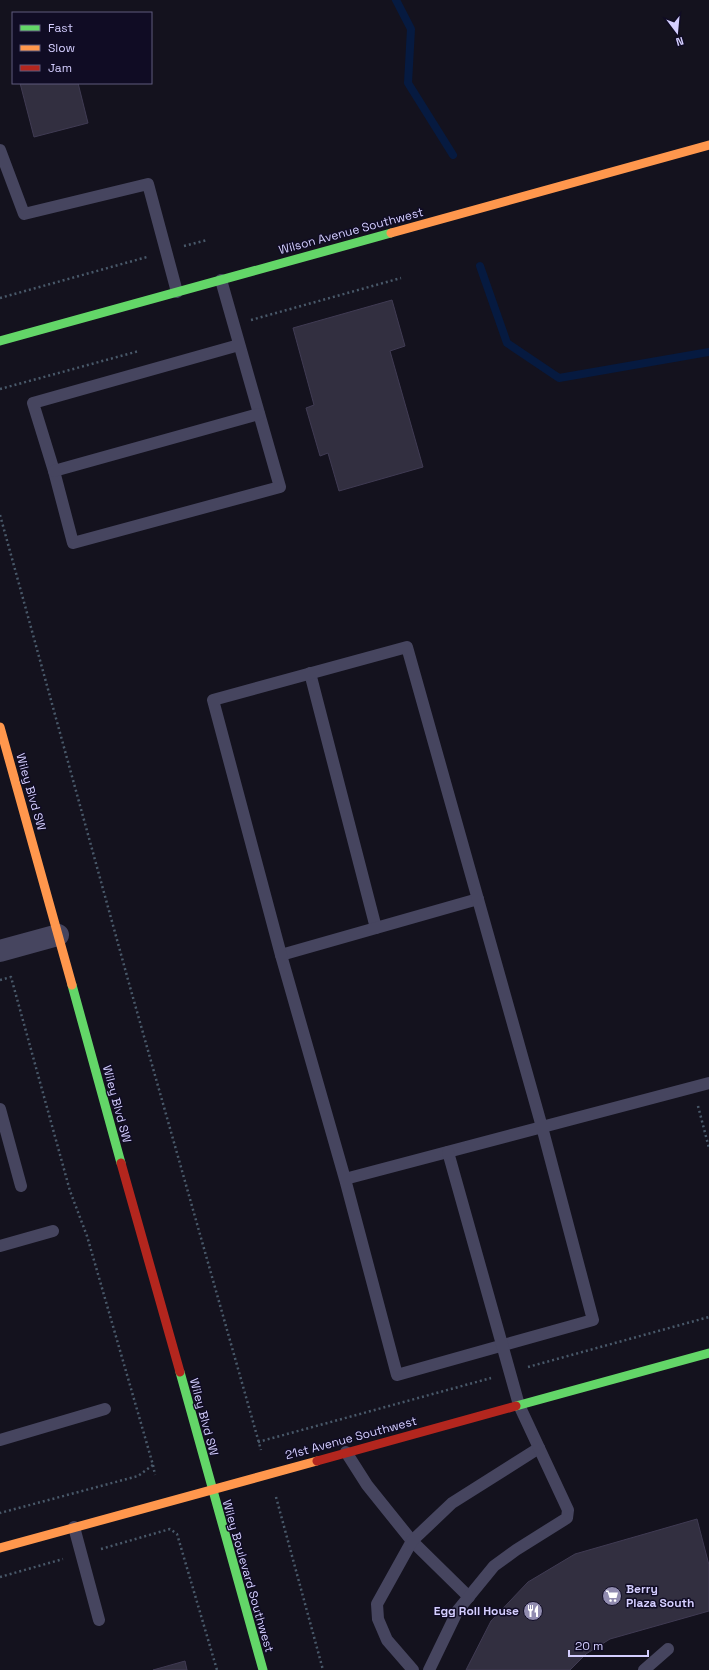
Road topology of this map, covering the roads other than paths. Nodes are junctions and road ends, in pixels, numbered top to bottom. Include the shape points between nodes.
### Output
1 (709, 145) edge
2 (0, 150) edge
3 (220, 280) junction
4 (177, 292) junction
5 (0, 341) edge
6 (239, 345) junction
7 (259, 414) junction
8 (54, 471) junction
9 (310, 673) junction
10 (0, 726) edge
11 (478, 899) junction
12 (376, 928) junction
13 (58, 935) junction
14 (0, 951) edge
15 (281, 955) junction
16 (709, 1083) edge
17 (0, 1109) edge
18 (542, 1127) junction
19 (448, 1152) junction
20 (345, 1179) junction
21 (21, 1186) dead end
22 (54, 1230) dead end
23 (0, 1246) edge
24 (502, 1346) junction
25 (709, 1353) edge
26 (519, 1405) junction
27 (105, 1409) dead end
28 (0, 1440) edge
29 (539, 1448) junction
30 (346, 1452) junction
31 (211, 1489) junction
32 (74, 1527) junction
33 (412, 1541) junction
34 (0, 1548) edge
35 (469, 1597) junction
36 (99, 1620) dead end
37 (668, 1649) dead end
38 (263, 1670) edge
39 (413, 1670) edge
40 (428, 1670) edge
41 (644, 1670) edge

1 - 3 street, Wilson Avenue Southwest
2 - 4 lane via 24,214 148,184
3 - 4 street, Wilson Avenue Southwest
3 - 6 lane
4 - 5 street, Wilson Avenue Southwest
6 - 7 lane
6 - 8 lane via 33,403
7 - 8 lane
7 - 8 lane via 280,487 73,543
9 - 11 lane via 407,647
9 - 12 lane
9 - 15 lane via 214,700
10 - 13 street, Wiley Blvd SW
11 - 12 lane
11 - 18 lane
12 - 15 lane
13 - 14 street
13 - 31 street, Wiley Blvd SW
15 - 20 lane
16 - 18 lane
17 - 21 lane
18 - 19 lane
18 - 24 lane via 594,1320
19 - 20 lane
19 - 24 lane
20 - 24 lane via 397,1375
22 - 23 lane
24 - 26 lane
25 - 26 street, 21st Avenue Southwest
26 - 29 lane
26 - 30 street, 21st Avenue Southwest
27 - 28 lane
29 - 33 lane via 452,1503
29 - 35 lane via 568,1510 567,1518 494,1566
30 - 31 street, 21st Avenue Southwest
30 - 33 lane via 367,1485
31 - 32 street, 21st Avenue Southwest
31 - 38 street, Wiley Boulevard Southwest
32 - 34 street, 21st Avenue Southwest
32 - 36 lane
33 - 35 lane
33 - 39 lane via 377,1604 378,1619 387,1640
35 - 40 lane via 458,1610
37 - 41 lane

